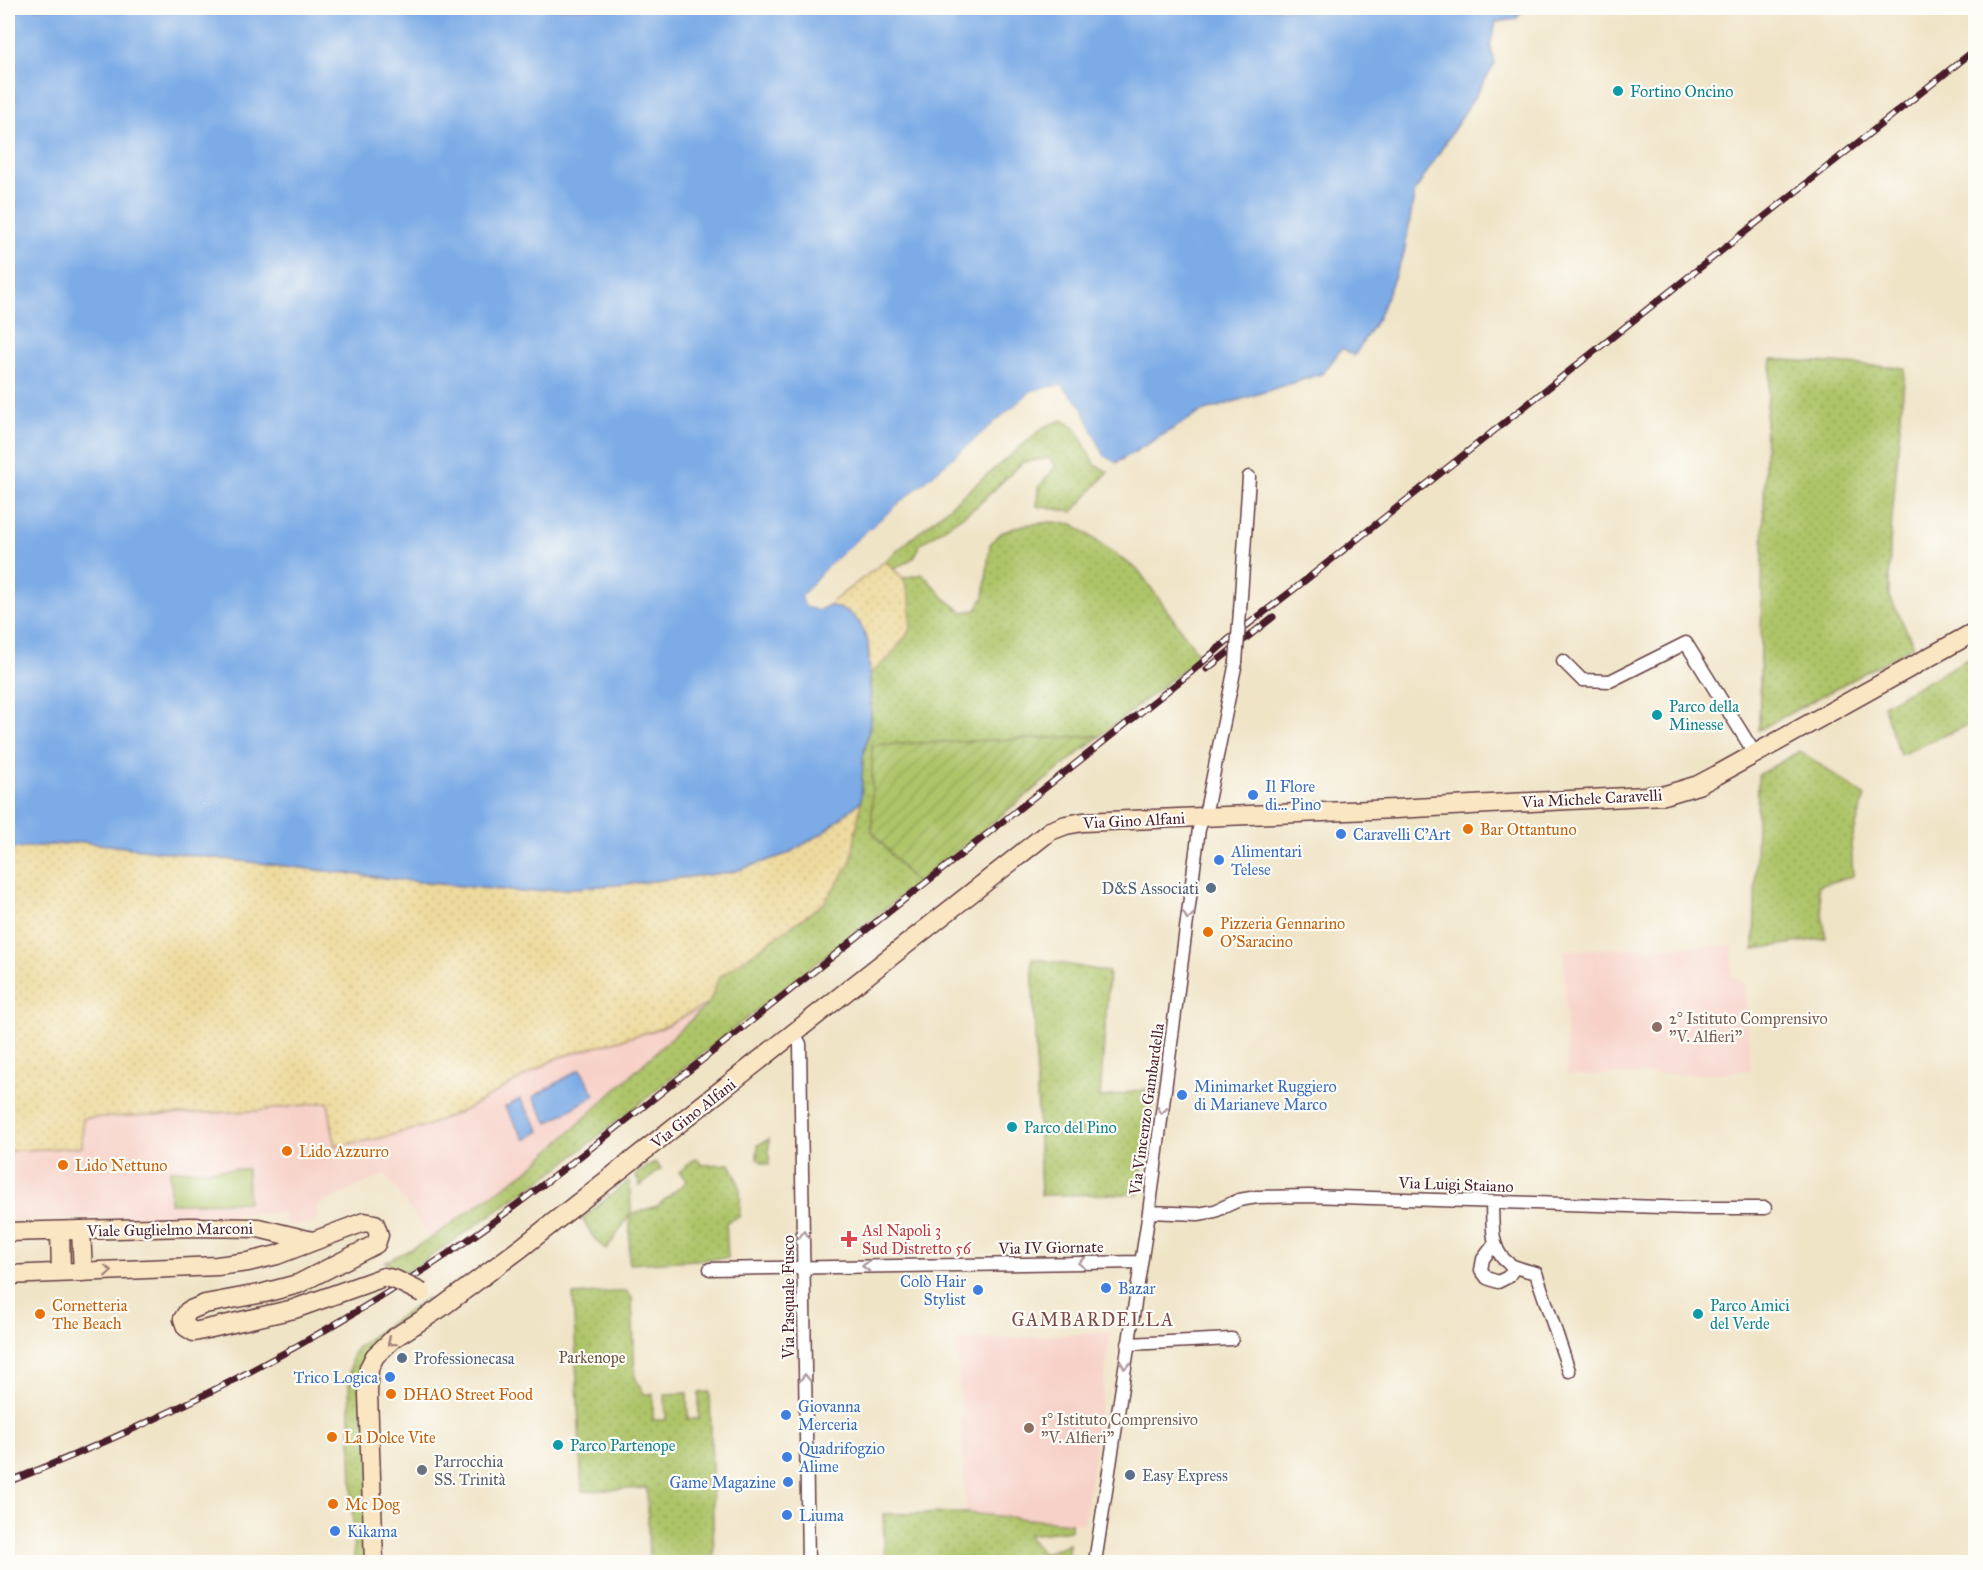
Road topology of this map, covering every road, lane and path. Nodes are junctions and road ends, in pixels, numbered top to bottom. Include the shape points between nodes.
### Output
1 (1249, 477) dead end
2 (1976, 630) edge
3 (1563, 661) dead end
4 (1755, 754) junction
5 (1203, 817) junction
6 (794, 1033) junction
7 (1492, 1202) junction
8 (1765, 1208) dead end
9 (1149, 1212) junction
10 (81, 1230) junction
11 (60, 1231) junction
12 (8, 1232) edge
13 (312, 1241) junction
14 (1495, 1243) junction
15 (1141, 1262) junction
16 (805, 1267) junction
17 (1515, 1267) junction
18 (710, 1269) dead end
19 (62, 1272) junction
20 (83, 1272) junction
21 (8, 1275) edge
22 (439, 1309) junction
23 (1232, 1339) dead end
24 (1128, 1344) junction
25 (1569, 1371) dead end
26 (374, 1563) edge
27 (808, 1563) edge
28 (1095, 1563) edge

1 - 5 street, Via Vincenzo Gambardella, bridge via 1236,662
2 - 4 street, Via Michele Caravelli
3 - 4 street via 1582,680 1610,681 1686,643
4 - 5 street, Via Michele Caravelli via 1698,785 1665,795
5 - 6 street, Via Gino Alfani via 1083,822 1050,831
5 -> 9 street, Via Vincenzo Gambardella
16 -> 6 street, Via Pasquale Fusco via 800,1044
6 - 22 street, Via Gino Alfani
7 - 8 street, Via Luigi Staiano
7 - 9 street, Via Luigi Staiano via 1257,1197 1206,1213
7 - 14 street
9 - 15 street, Via Vincenzo Gambardella
10 - 11 street, Viale Guglielmo Marconi
10 - 13 street, Viale Guglielmo Marconi via 258,1228
10 - 20 street
11 - 12 street, Viale Guglielmo Marconi
11 - 19 street
20 -> 13 street, Viale Guglielmo Marconi via 248,1262
13 - 22 street, bridge via 364,1222 375,1224 379,1235 376,1244 298,1284 188,1311 183,1319 186,1327 194,1332 275,1314 384,1277 422,1293
14 - 17 street
14 - 17 street via 1480,1270 1486,1278 1498,1282 1508,1278
15 -> 16 street, Via IV Giornate
15 - 24 street, Via Vincenzo Gambardella
16 - 18 street, Via IV Giornate
27 -> 16 street, Via Pasquale Fusco
17 - 25 street via 1536,1273
19 - 20 street, Viale Guglielmo Marconi
19 - 21 street, Viale Guglielmo Marconi
22 -> 26 street, Via Gino Alfani via 393,1338 369,1368
23 - 24 street
24 -> 28 street, Via Vincenzo Gambardella

